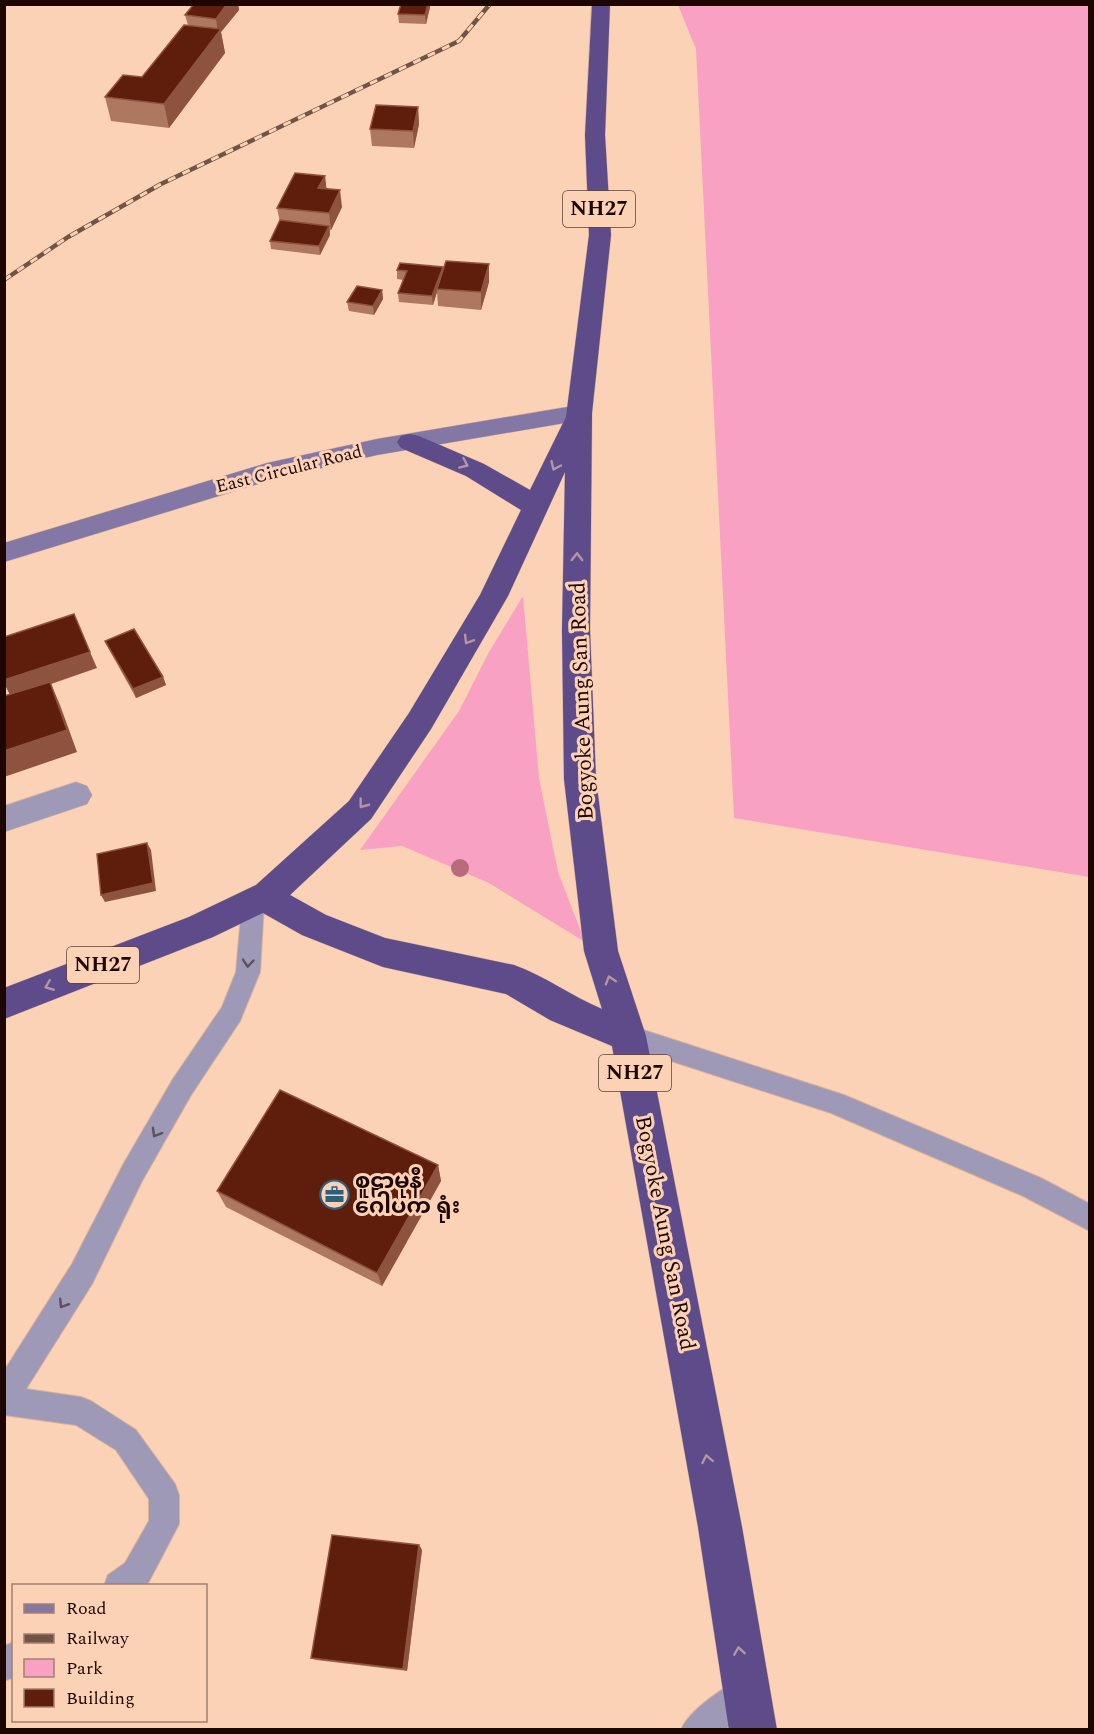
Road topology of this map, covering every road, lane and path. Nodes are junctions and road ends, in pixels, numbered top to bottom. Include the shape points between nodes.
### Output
1 (601, 4) edge
2 (579, 413) junction
3 (410, 442) junction
4 (535, 507) junction
5 (4, 553) edge
6 (76, 795) dead end
7 (4, 819) edge
8 (260, 900) junction
9 (4, 1004) edge
10 (628, 1036) junction
11 (1089, 1218) edge
12 (4, 1399) edge
13 (122, 1584) edge
14 (746, 1693) junction
15 (697, 1730) edge
16 (753, 1730) edge

1 - 2 highway, Bogyoke Aung San Road / NH27 via 595,135 600,235
2 - 3 street, East Circular Road
2 -> 4 highway, Bogyoke Aung San Road / NH27
10 -> 2 highway, Bogyoke Aung San Road / NH27 via 601,951 580,779 576,630
3 -> 4 highway via 474,468
3 - 5 street, East Circular Road via 267,472
4 -> 8 highway, Bogyoke Aung San Road / NH27 via 494,596 420,721 360,810
6 - 7 street
8 -> 9 highway, Bogyoke Aung San Road / NH27
8 - 10 highway via 383,952 514,980 563,1009
8 -> 12 lane via 248,972 231,1013 182,1087 133,1172 82,1274
10 - 11 lane via 835,1103 1032,1187
14 -> 10 highway, Bogyoke Aung San Road / NH27 via 720,1527
12 - 13 lane via 81,1411 126,1440 164,1495 164,1524 136,1574
14 - 15 lane
14 - 16 highway, Bogyoke Aung San Road / NH27

